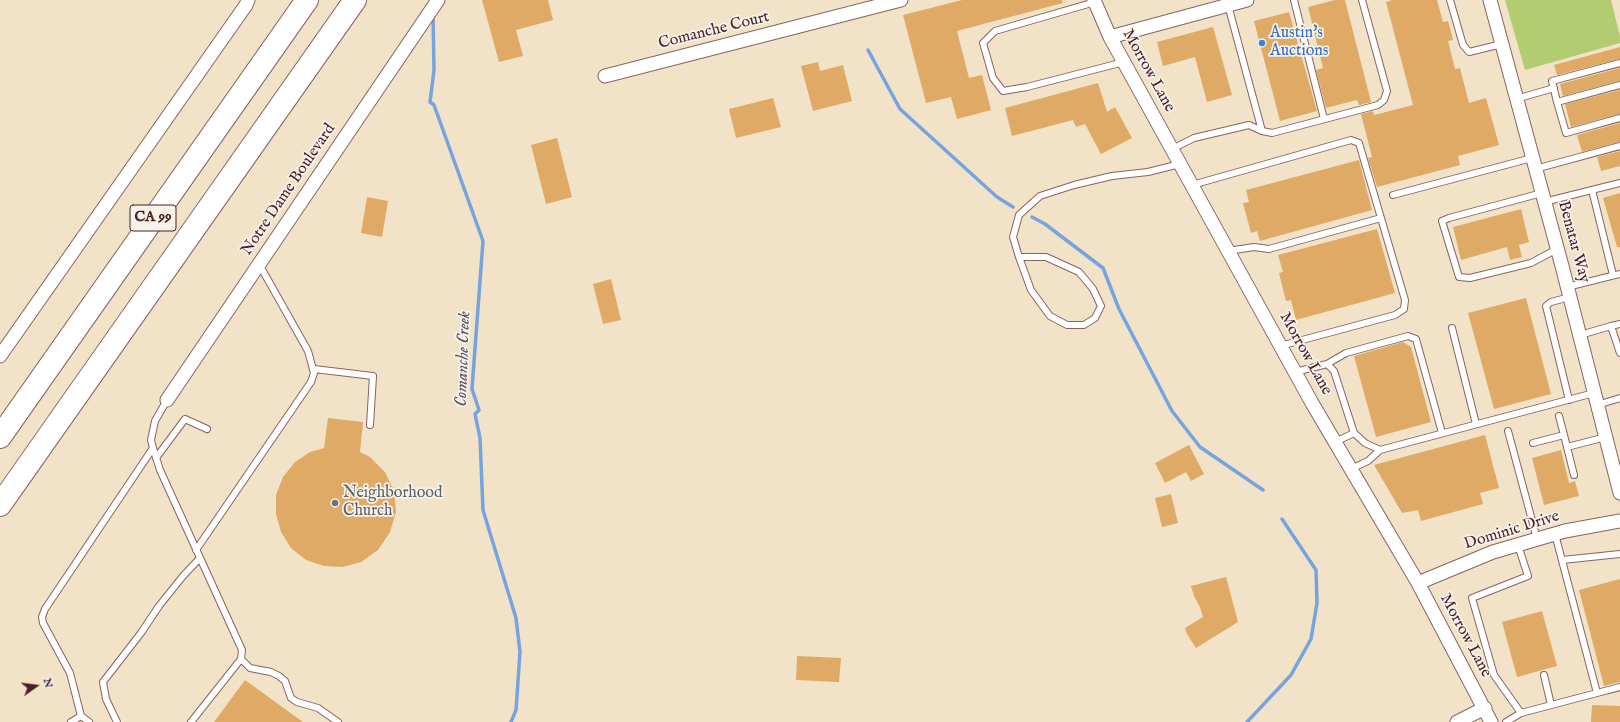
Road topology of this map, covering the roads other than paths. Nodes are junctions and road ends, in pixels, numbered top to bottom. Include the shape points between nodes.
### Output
1 (307, 0) edge
2 (355, 0) edge
3 (438, 0) edge
4 (901, 0) edge
5 (1248, 0) edge
6 (1294, 0) edge
7 (1362, 0) edge
8 (1450, 0) edge
9 (1490, 0) edge
10 (1095, 1) edge
11 (245, 2) edge
12 (1228, 5) junction
13 (1110, 37) junction
14 (1502, 44) junction
15 (1124, 62) junction
16 (1620, 63) edge
17 (605, 76) dead end
18 (1620, 85) edge
19 (1554, 88) junction
20 (1516, 98) junction
21 (1557, 102) junction
22 (1620, 118) edge
23 (1324, 119) junction
24 (1262, 131) junction
25 (1620, 146) edge
26 (1172, 149) junction
27 (1534, 163) junction
28 (1180, 164) junction
29 (1620, 183) edge
30 (1192, 185) junction
31 (1592, 190) junction
32 (1393, 195) dead end
33 (1543, 198) junction
34 (1381, 218) junction
35 (1557, 249) junction
36 (1228, 252) junction
37 (1018, 257) junction
38 (259, 264) junction
39 (1617, 274) edge
40 (1568, 292) junction
41 (1620, 324) edge
42 (1611, 326) junction
43 (1452, 328) dead end
44 (1580, 335) junction
45 (1619, 345) edge
46 (1280, 346) junction
47 (1620, 353) edge
48 (0, 356) edge
49 (1327, 364) junction
50 (314, 369) junction
51 (1295, 372) junction
52 (1620, 398) edge
53 (1596, 399) junction
54 (167, 400) joint
55 (1570, 400) junction
56 (1559, 416) dead end
57 (1476, 424) junction
58 (370, 425) dead end
59 (207, 429) dead end
60 (1508, 431) dead end
61 (1354, 433) junction
62 (1442, 433) junction
63 (1564, 435) junction
64 (0, 437) edge
65 (1606, 437) junction
66 (1335, 442) junction
67 (1533, 443) dead end
68 (152, 448) junction
69 (1567, 448) junction
70 (1380, 450) junction
71 (156, 458) junction
72 (1351, 469) junction
73 (1574, 475) dead end
74 (1620, 492) edge
75 (0, 505) edge
76 (1620, 521) edge
77 (1555, 534) junction
78 (1538, 539) junction
79 (1518, 545) junction
80 (196, 550) junction
81 (1620, 554) edge
82 (200, 558) junction
83 (1562, 560) junction
84 (1418, 583) junction
85 (241, 659) junction
86 (1544, 675) dead end
87 (1620, 687) edge
88 (1597, 693) junction
89 (1551, 705) junction
90 (1485, 708) junction
91 (1521, 713) junction
92 (81, 716) junction
93 (71, 722) edge
94 (89, 722) edge
95 (117, 722) edge
96 (190, 722) edge
97 (338, 722) edge
98 (1457, 722) edge
99 (1491, 722) edge
100 (1506, 722) edge

1 - 64 highway, CA 99
2 - 75 highway, CA 99
3 - 38 street, Notre Dame Boulevard
4 - 17 street, Comanche Court
5 - 12 street
6 - 23 lane
7 - 23 lane via 1387,91 1384,100 1378,105
8 - 14 lane via 1463,45 1469,52
9 - 14 street, Benatar Way
10 - 13 street, Morrow Lane
10 - 15 lane via 995,31 983,43 993,78 1003,91
11 - 48 street
12 - 13 street
12 - 24 lane
13 - 15 street, Morrow Lane
14 - 20 street, Benatar Way
15 - 26 street, Morrow Lane
16 - 19 lane via 1552,81
18 - 21 lane
19 - 20 lane
19 - 21 lane
20 - 27 street, Benatar Way
21 - 22 lane via 1566,133
23 - 24 lane via 1272,133
24 - 26 lane via 1249,125 1194,138
25 - 27 lane
26 - 28 street, Morrow Lane
27 - 32 lane
27 - 33 street, Benatar Way
28 - 30 street, Morrow Lane
28 - 37 lane via 1148,172 1112,176 1040,196 1020,215 1013,237
29 - 31 lane
30 - 34 lane via 1351,140 1358,143
30 - 36 street, Morrow Lane
31 - 33 lane
31 - 39 lane
33 - 35 street, Benatar Way
33 - 35 lane via 1442,221 1459,277 1470,278 1531,263
34 - 36 lane via 1269,249 1254,247
34 - 46 lane via 1405,300 1404,309 1395,315
35 - 40 street, Benatar Way
36 - 46 street, Morrow Lane
37 - 37 lane via 1031,290 1050,316 1067,325 1084,325 1095,318 1101,306 1093,289 1079,272 1046,257
38 - 50 lane via 308,351
38 - 54 street, Notre Dame Boulevard
39 - 40 lane
40 - 44 street, Benatar Way
40 - 55 lane via 1546,306
41 - 42 lane
42 - 44 lane
42 - 45 lane
43 - 57 lane
44 - 53 street, Benatar Way
45 - 47 lane
46 - 51 street, Morrow Lane
49 - 51 lane
49 - 61 lane via 1334,371
49 - 62 lane via 1353,351 1408,336 1416,339
50 - 58 lane via 372,376
50 - 80 lane via 310,382
51 - 66 street, Morrow Lane
52 - 53 lane
53 - 55 lane
53 - 65 street, Benatar Way
54 - 68 lane via 155,421
55 - 57 lane
56 - 63 lane
57 - 62 lane
59 - 71 lane via 185,419
60 - 78 lane
61 - 66 lane
61 - 70 lane via 1365,443
62 - 70 lane
63 - 67 lane
63 - 69 lane
65 - 69 lane
65 - 74 street, Benatar Way
66 - 72 street, Morrow Lane
68 - 71 lane
68 - 92 lane via 42,617 70,673
69 - 73 lane
70 - 72 lane via 1368,461
71 - 80 lane
72 - 84 street, Morrow Lane
76 - 77 street, Dominic Drive
77 - 78 street, Dominic Drive
77 - 83 lane
78 - 79 street, Dominic Drive
79 - 84 street, Dominic Drive via 1493,552
79 - 91 lane via 1528,576 1472,598 1494,675
80 - 82 lane
81 - 83 lane
82 - 85 lane via 242,650
82 - 95 lane via 159,606 103,682 106,699
83 - 88 lane
84 - 90 street, Morrow Lane
85 - 96 lane
85 - 97 lane via 250,668 279,676 285,682 291,698 318,708
86 - 89 lane
87 - 88 lane
88 - 89 lane
89 - 91 lane
90 - 98 street
90 - 99 street, Morrow Lane
91 - 100 lane
92 - 93 lane
92 - 94 lane

